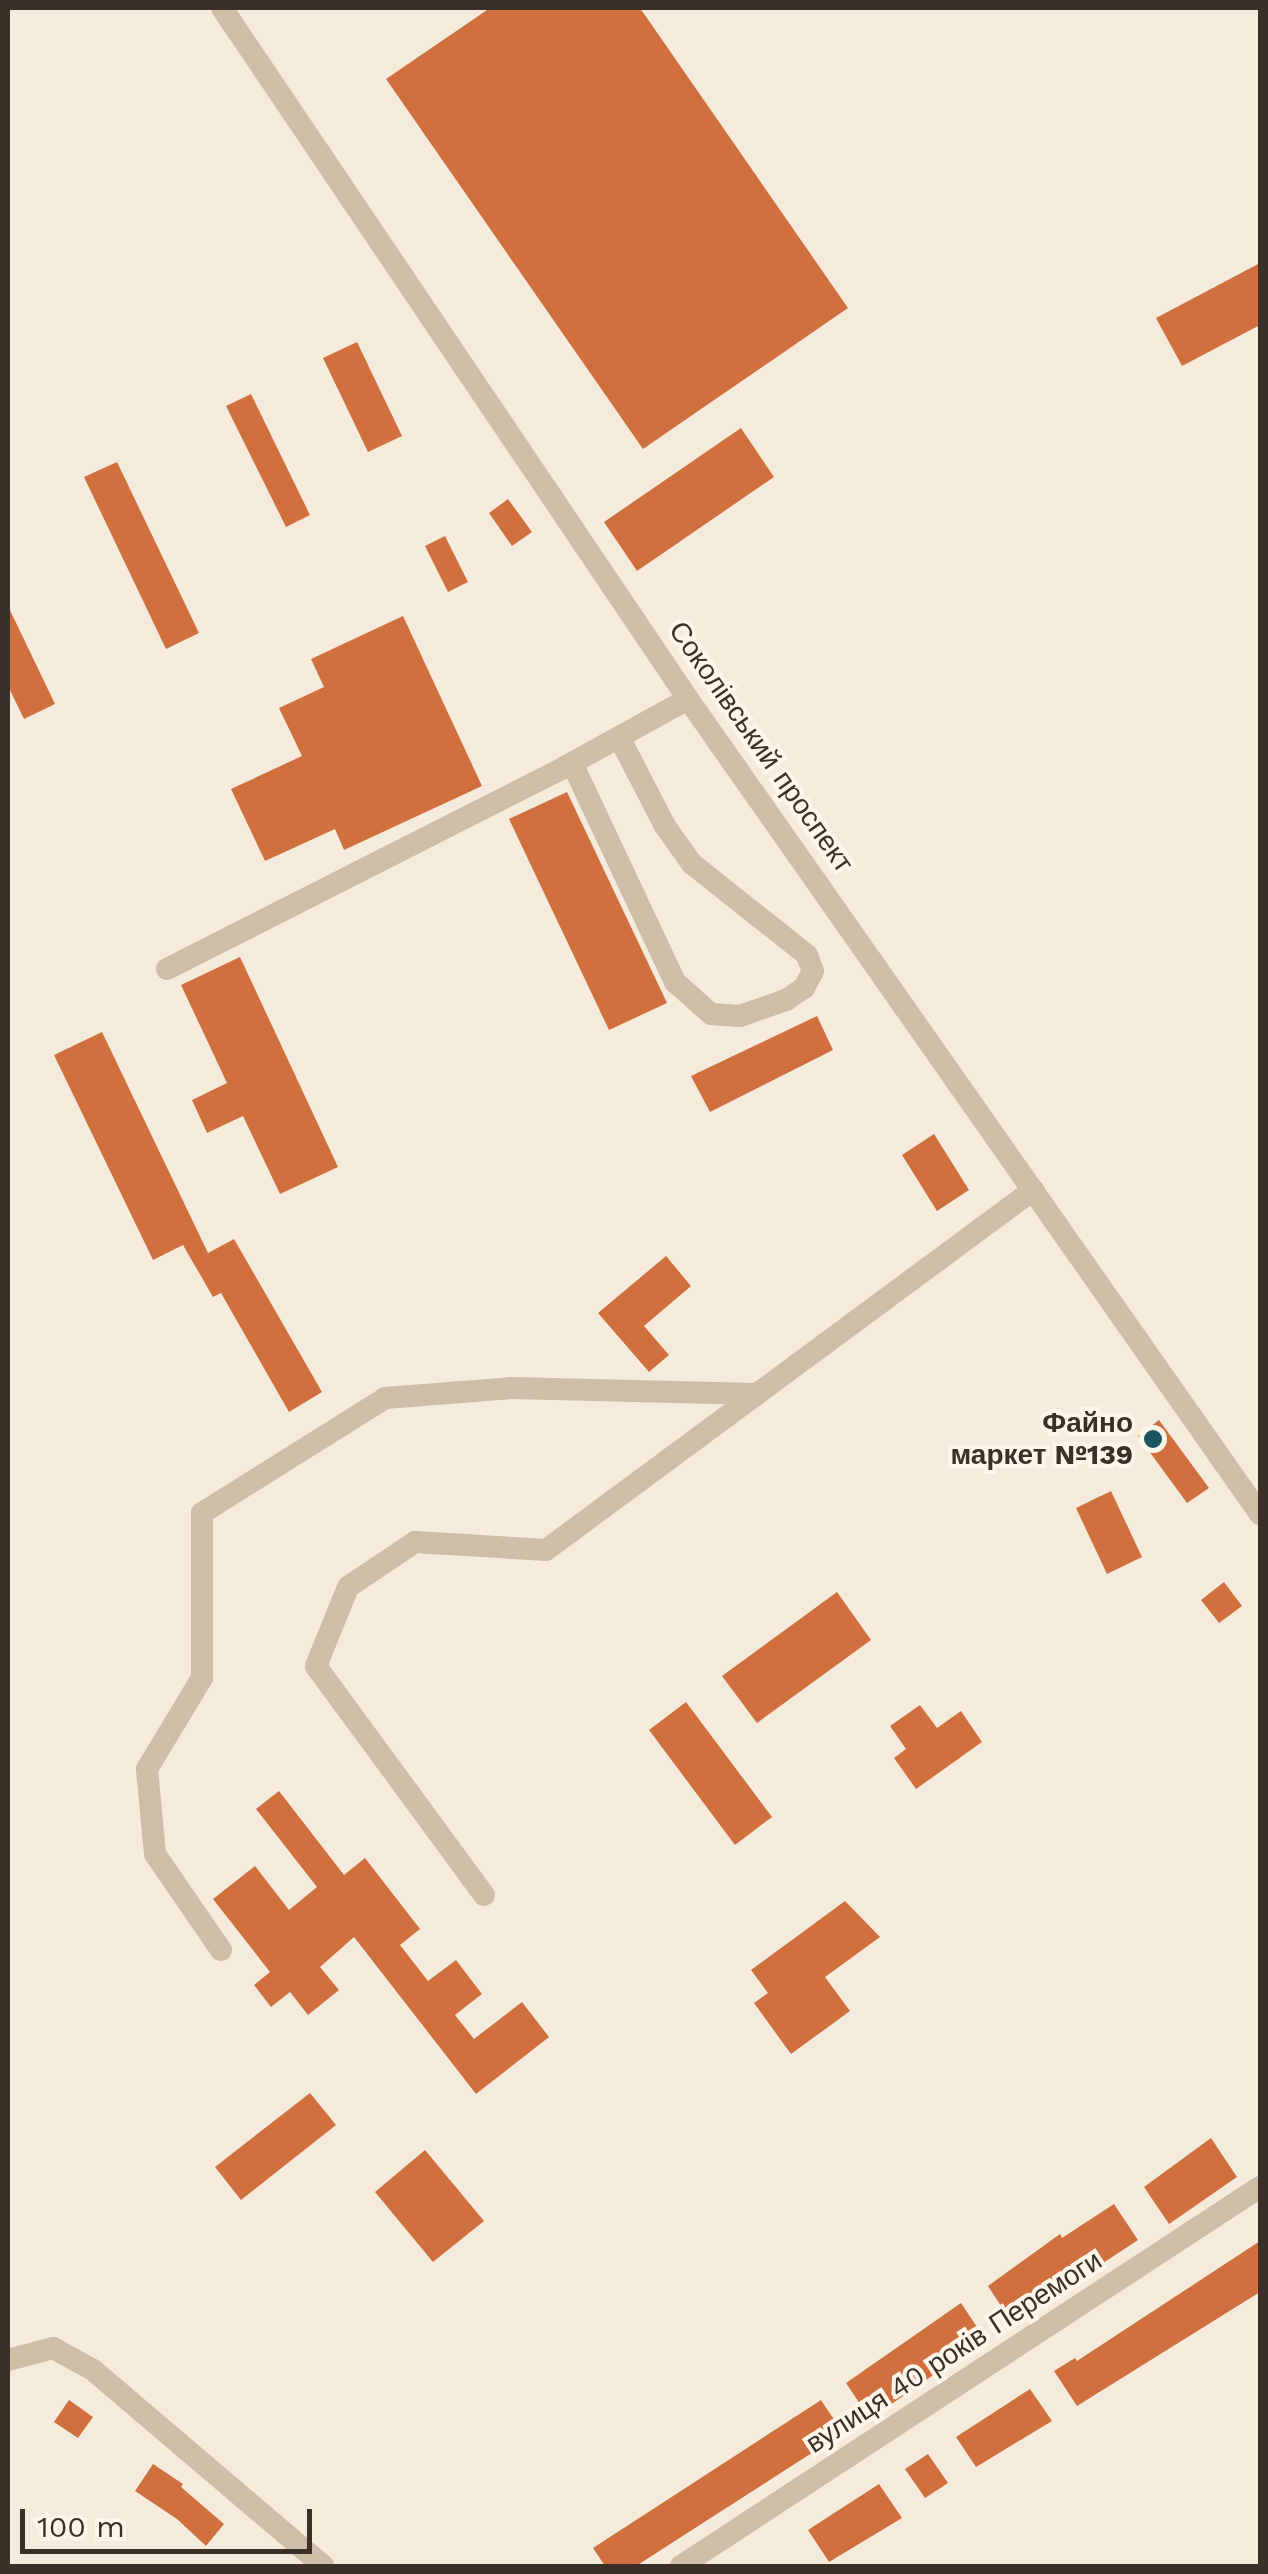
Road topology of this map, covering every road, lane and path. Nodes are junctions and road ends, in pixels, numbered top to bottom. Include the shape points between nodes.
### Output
1 (222, 8) edge
2 (688, 698) junction
3 (619, 736) junction
4 (572, 763) junction
5 (167, 969) dead end
6 (1033, 1190) junction
7 (756, 1394) junction
8 (1260, 1514) edge
9 (484, 1895) dead end
10 (221, 1950) dead end
11 (1260, 2187) edge
12 (8, 2360) edge
13 (323, 2566) edge
14 (681, 2566) edge

1 - 2 street, Соколівський проспект
2 - 3 street
2 - 6 street, Соколівський проспект
3 - 4 street
3 - 4 street via 692,864 807,955 813,971 804,988 740,1016 711,1014 674,982
4 - 5 street
6 - 7 street
6 - 8 street, Соколівський проспект
7 - 9 street via 546,1550 415,1542 348,1587 316,1666
7 - 10 street via 512,1388 384,1398 202,1513 202,1678 147,1769 155,1854
11 - 14 street, вулиця 40 років Перемоги
12 - 13 street via 53,2348 93,2370

